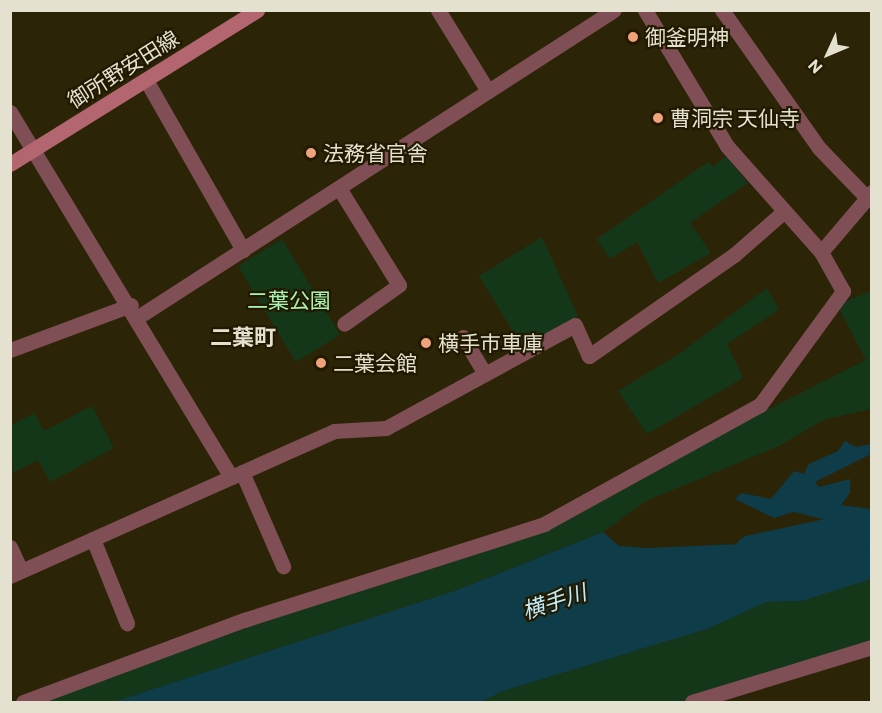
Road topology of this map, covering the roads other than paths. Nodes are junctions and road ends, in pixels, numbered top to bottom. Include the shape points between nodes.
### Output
1 (257, 10) edge
2 (438, 10) edge
3 (614, 10) edge
4 (645, 10) edge
5 (722, 10) edge
6 (146, 80) junction
7 (488, 91) junction
8 (10, 112) edge
9 (34, 149) junction
10 (10, 164) edge
11 (339, 188) junction
12 (870, 196) edge
13 (782, 213) junction
14 (243, 250) junction
15 (821, 252) junction
16 (134, 311) junction
17 (344, 324) dead end
18 (463, 338) dead end
19 (10, 350) edge
20 (485, 374) junction
21 (237, 474) junction
22 (93, 539) junction
23 (10, 547) edge
24 (283, 566) dead end
25 (16, 573) edge
26 (127, 623) dead end
27 (872, 647) edge
28 (23, 702) edge
29 (692, 702) edge

1 - 6 main road, 御所野安田線
2 - 7 street
3 - 7 street
4 - 13 street via 727,146
5 - 12 street via 819,148
6 - 9 main road, 御所野安田線
6 - 14 street
7 - 11 street
8 - 9 street
9 - 10 main road, 御所野安田線
9 - 16 street
11 - 14 street
11 - 17 street via 399,285
12 - 15 street
13 - 15 street
13 - 20 street via 734,255 589,356 575,325
14 - 16 street
15 - 28 street via 843,291 786,374 760,405 633,477 544,524 244,620
16 - 19 street
16 - 21 street
18 - 20 street
20 - 21 street via 386,428 334,431
21 - 22 street
21 - 24 street
22 - 25 street
22 - 26 street
23 - 25 street
27 - 29 street

